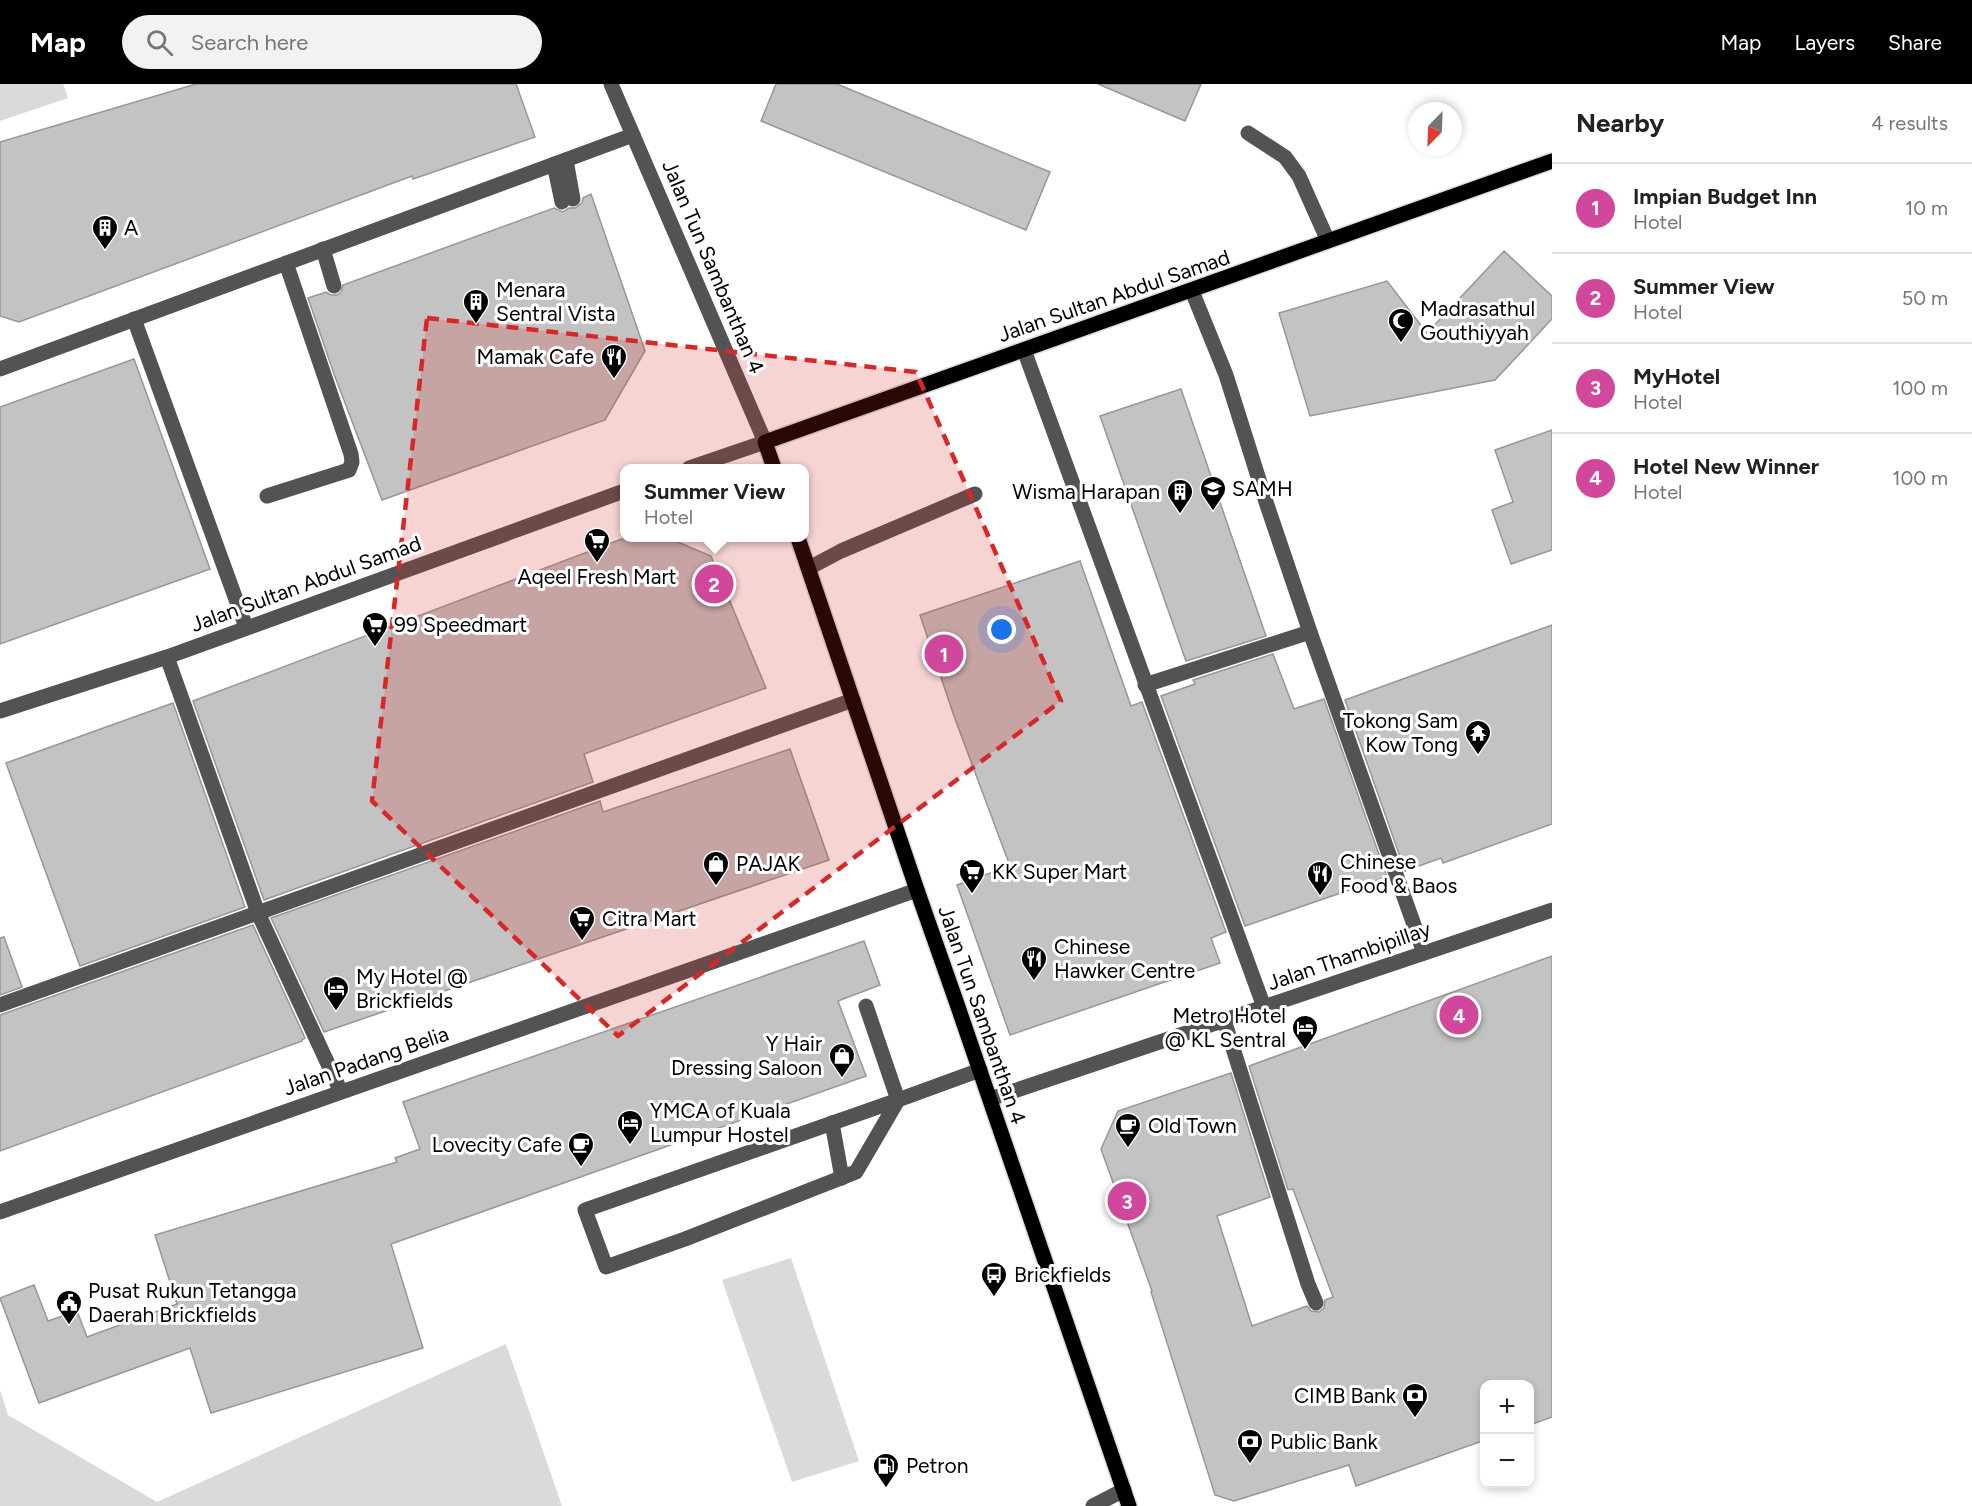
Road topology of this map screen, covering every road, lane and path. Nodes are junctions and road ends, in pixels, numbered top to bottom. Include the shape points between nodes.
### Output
1 (611, 84) edge
2 (1248, 132) dead end
3 (633, 135) junction
4 (1552, 161) edge
5 (560, 162) junction
6 (567, 200) dead end
7 (1328, 241) junction
8 (323, 249) junction
9 (286, 263) junction
10 (334, 286) dead end
11 (1192, 291) junction
12 (134, 318) junction
13 (1024, 350) junction
14 (0, 369) edge
15 (765, 442) junction
16 (701, 464) edge
17 (773, 464) edge
18 (620, 492) edge
19 (975, 494) dead end
20 (267, 496) dead end
21 (800, 542) edge
22 (809, 568) junction
23 (246, 627) junction
24 (1310, 632) junction
25 (167, 657) junction
26 (1145, 685) junction
27 (853, 700) junction
28 (0, 711) edge
29 (917, 891) junction
30 (1552, 910) edge
31 (258, 913) junction
32 (1424, 953) junction
33 (0, 1005) edge
34 (866, 1006) dead end
35 (1264, 1007) junction
36 (1224, 1020) junction
37 (980, 1070) junction
38 (341, 1092) junction
39 (990, 1099) junction
40 (898, 1100) junction
41 (832, 1123) junction
42 (842, 1178) junction
43 (0, 1212) edge
44 (1316, 1303) dead end
45 (1124, 1490) junction
46 (1093, 1506) edge
47 (1129, 1506) edge

1 - 3 street, Jalan Tun Sambanthan 4
2 - 7 street via 1285,157 1299,176
3 - 5 street
3 - 15 street, Jalan Tun Sambanthan 4
4 - 7 main road, Jalan Sultan Abdul Samad
5 - 6 street
5 - 8 street
7 - 11 main road, Jalan Sultan Abdul Samad
8 - 9 street
8 - 10 street
9 - 12 street
9 - 20 street via 352,462 349,470
11 - 13 main road, Jalan Sultan Abdul Samad
11 - 24 street via 1226,375
12 - 14 street
12 - 23 street
13 - 15 main road, Jalan Sultan Abdul Samad
13 - 26 street
15 - 16 street, Jalan Sultan Abdul Samad
15 - 17 main road, Jalan Tun Sambanthan 4
18 - 23 street, Jalan Sultan Abdul Samad
19 - 22 street
21 - 22 main road, Jalan Tun Sambanthan 4
22 - 27 main road, Jalan Tun Sambanthan 4
23 - 25 street, Jalan Sultan Abdul Samad
24 - 26 street
24 - 32 street
25 - 28 street, Jalan Sultan Abdul Samad
25 - 31 street
26 - 35 street
27 - 29 main road, Jalan Tun Sambanthan 4
27 - 31 street
29 - 37 main road, Jalan Tun Sambanthan 4
29 - 38 street, Jalan Padang Belia
30 - 32 street, Jalan Thambipillay
31 - 33 street
31 - 38 street
32 - 35 street, Jalan Thambipillay
34 - 40 street
35 - 36 street, Jalan Thambipillay
36 - 39 street, Jalan Thambipillay
36 - 44 street
37 - 39 main road, Jalan Tun Sambanthan 4
37 - 40 street
38 - 43 street, Jalan Padang Belia
39 - 45 main road, Jalan Tun Sambanthan 4
40 - 41 street
40 - 42 street via 856,1172
41 - 42 street
41 - 42 street via 585,1210 606,1267
45 - 46 street
45 - 47 main road, Jalan Tun Sambanthan 4

